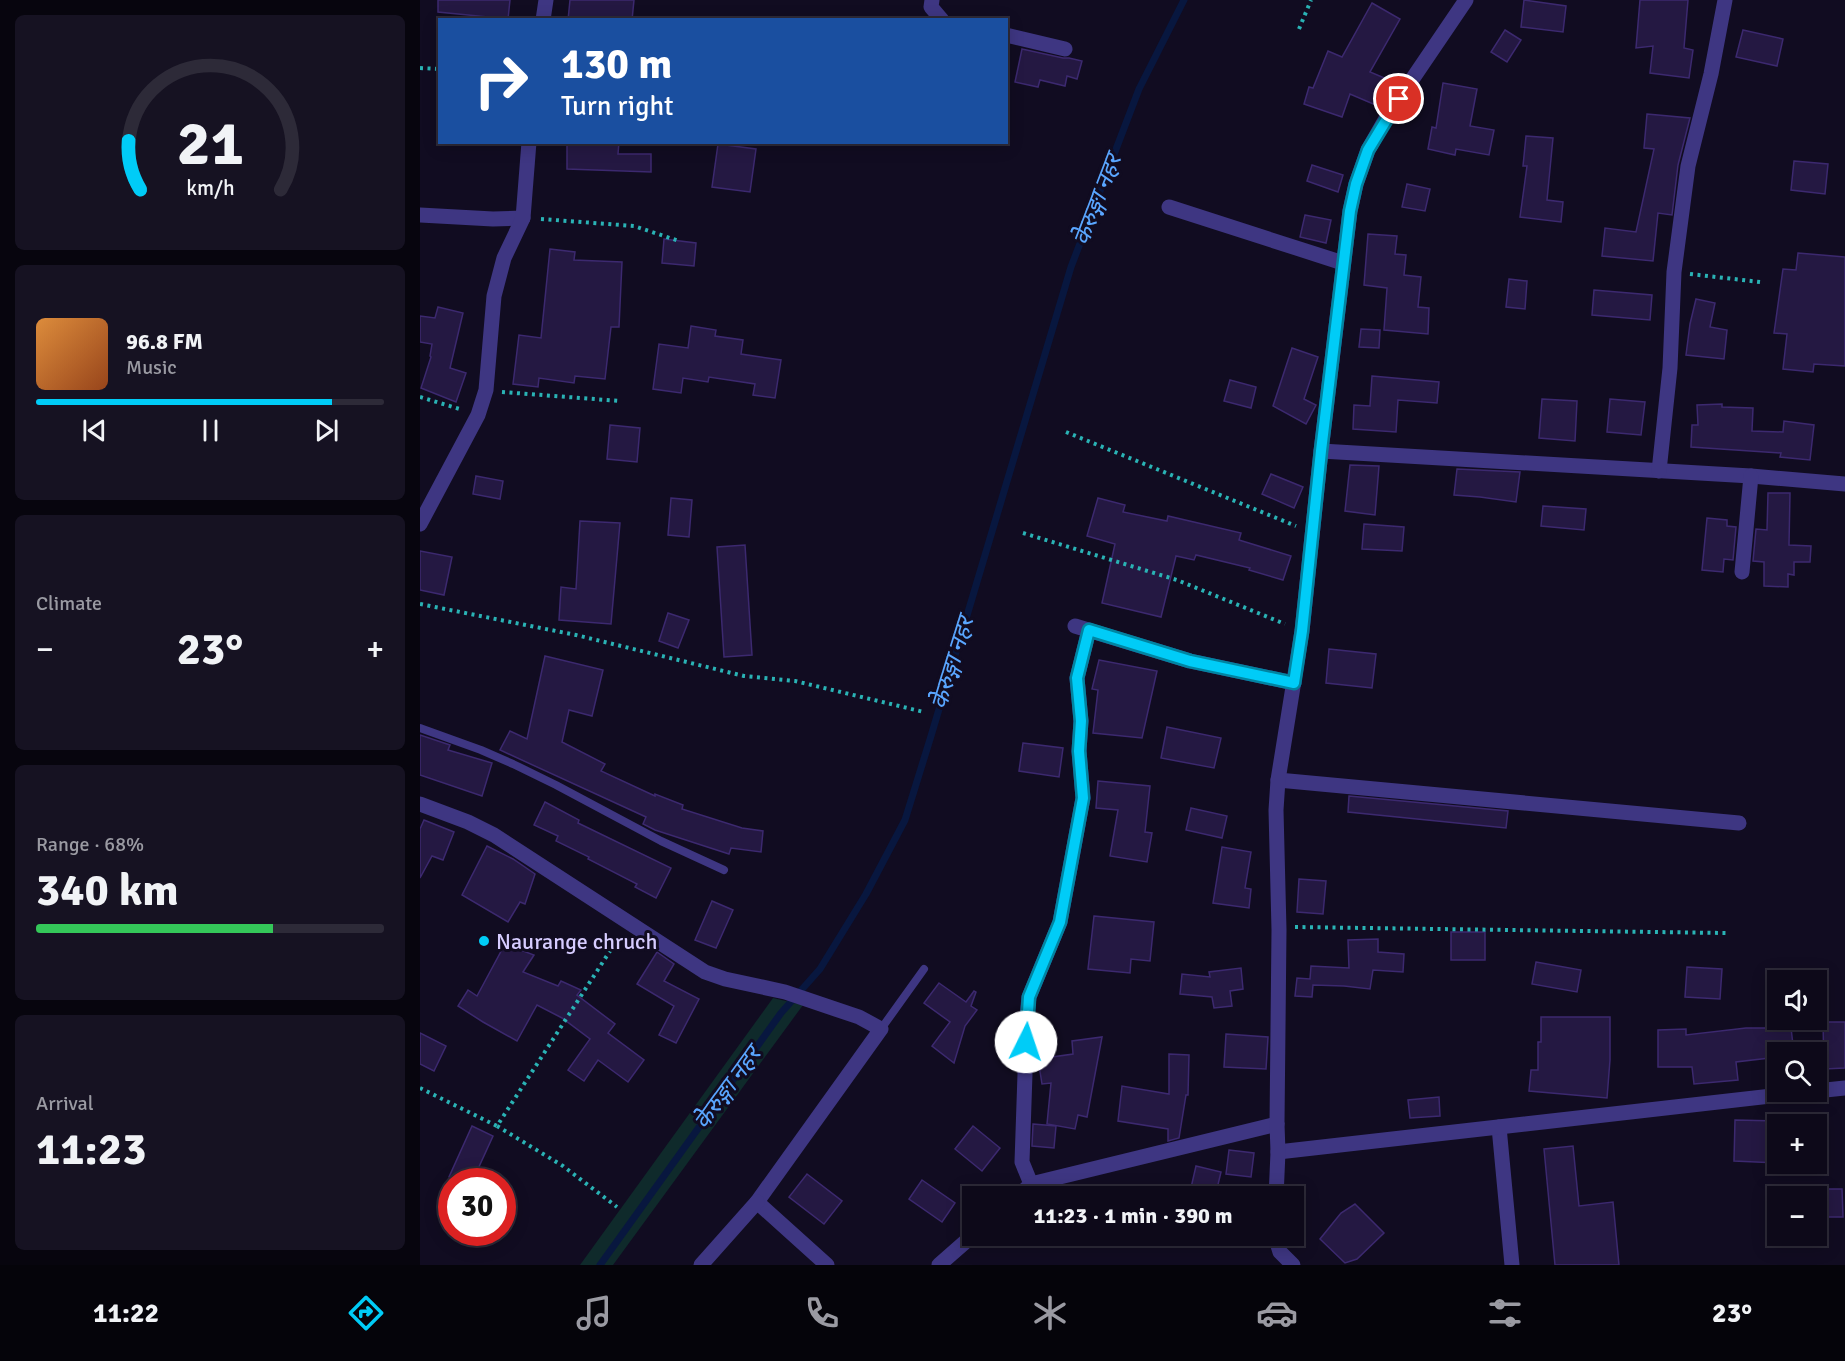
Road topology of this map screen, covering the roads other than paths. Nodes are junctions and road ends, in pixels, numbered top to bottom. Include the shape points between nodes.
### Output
1 (546, 0) edge
2 (932, 0) edge
3 (1466, 0) edge
4 (1725, 0) edge
5 (543, 18) edge
6 (940, 18) edge
7 (1008, 35) edge
8 (1065, 49) dead end
9 (529, 144) edge
10 (1169, 207) dead end
11 (420, 215) edge
12 (523, 218) junction
13 (1343, 263) junction
14 (1321, 451) junction
15 (1659, 471) junction
16 (1752, 476) junction
17 (1845, 484) edge
18 (420, 524) edge
19 (1742, 572) dead end
20 (1294, 683) junction
21 (420, 729) edge
22 (1278, 780) junction
23 (420, 804) edge
24 (1739, 823) dead end
25 (724, 870) dead end
26 (924, 969) dead end
27 (880, 1029) junction
28 (1845, 1088) edge
29 (1827, 1090) edge
30 (1767, 1096) edge
31 (1277, 1124) junction
32 (1499, 1127) junction
33 (1278, 1152) junction
34 (1031, 1185) joint
35 (1276, 1186) edge
36 (757, 1202) junction
37 (962, 1245) edge
38 (1278, 1246) edge
39 (701, 1265) edge
40 (827, 1265) edge
41 (939, 1265) edge
42 (1293, 1265) edge
43 (1512, 1265) edge

1 - 5 street
2 - 6 street via 931,7
3 - 13 street via 1368,150 1350,211
4 - 15 street via 1688,166 1674,272 1670,368
7 - 8 street
9 - 12 street
10 - 13 street
11 - 12 street
12 - 18 street via 504,258 494,296 486,390 478,415
13 - 14 street
14 - 15 street
14 - 20 street
15 - 16 street
16 - 17 street
16 - 19 street
20 - 22 street
20 - 34 street via 1190,661 1082,628 1077,678 1083,798 1060,922 1029,997 1027,1015 1022,1162
21 - 25 lane via 513,764
22 - 24 street
22 - 31 street
23 - 27 street via 495,835 705,972 785,992 859,1017
26 - 27 lane
27 - 36 street
28 - 29 street
30 - 32 street
31 - 33 street
31 - 34 street
32 - 33 street
32 - 43 street
33 - 35 street
36 - 39 street
36 - 40 street
37 - 41 street
38 - 42 street

